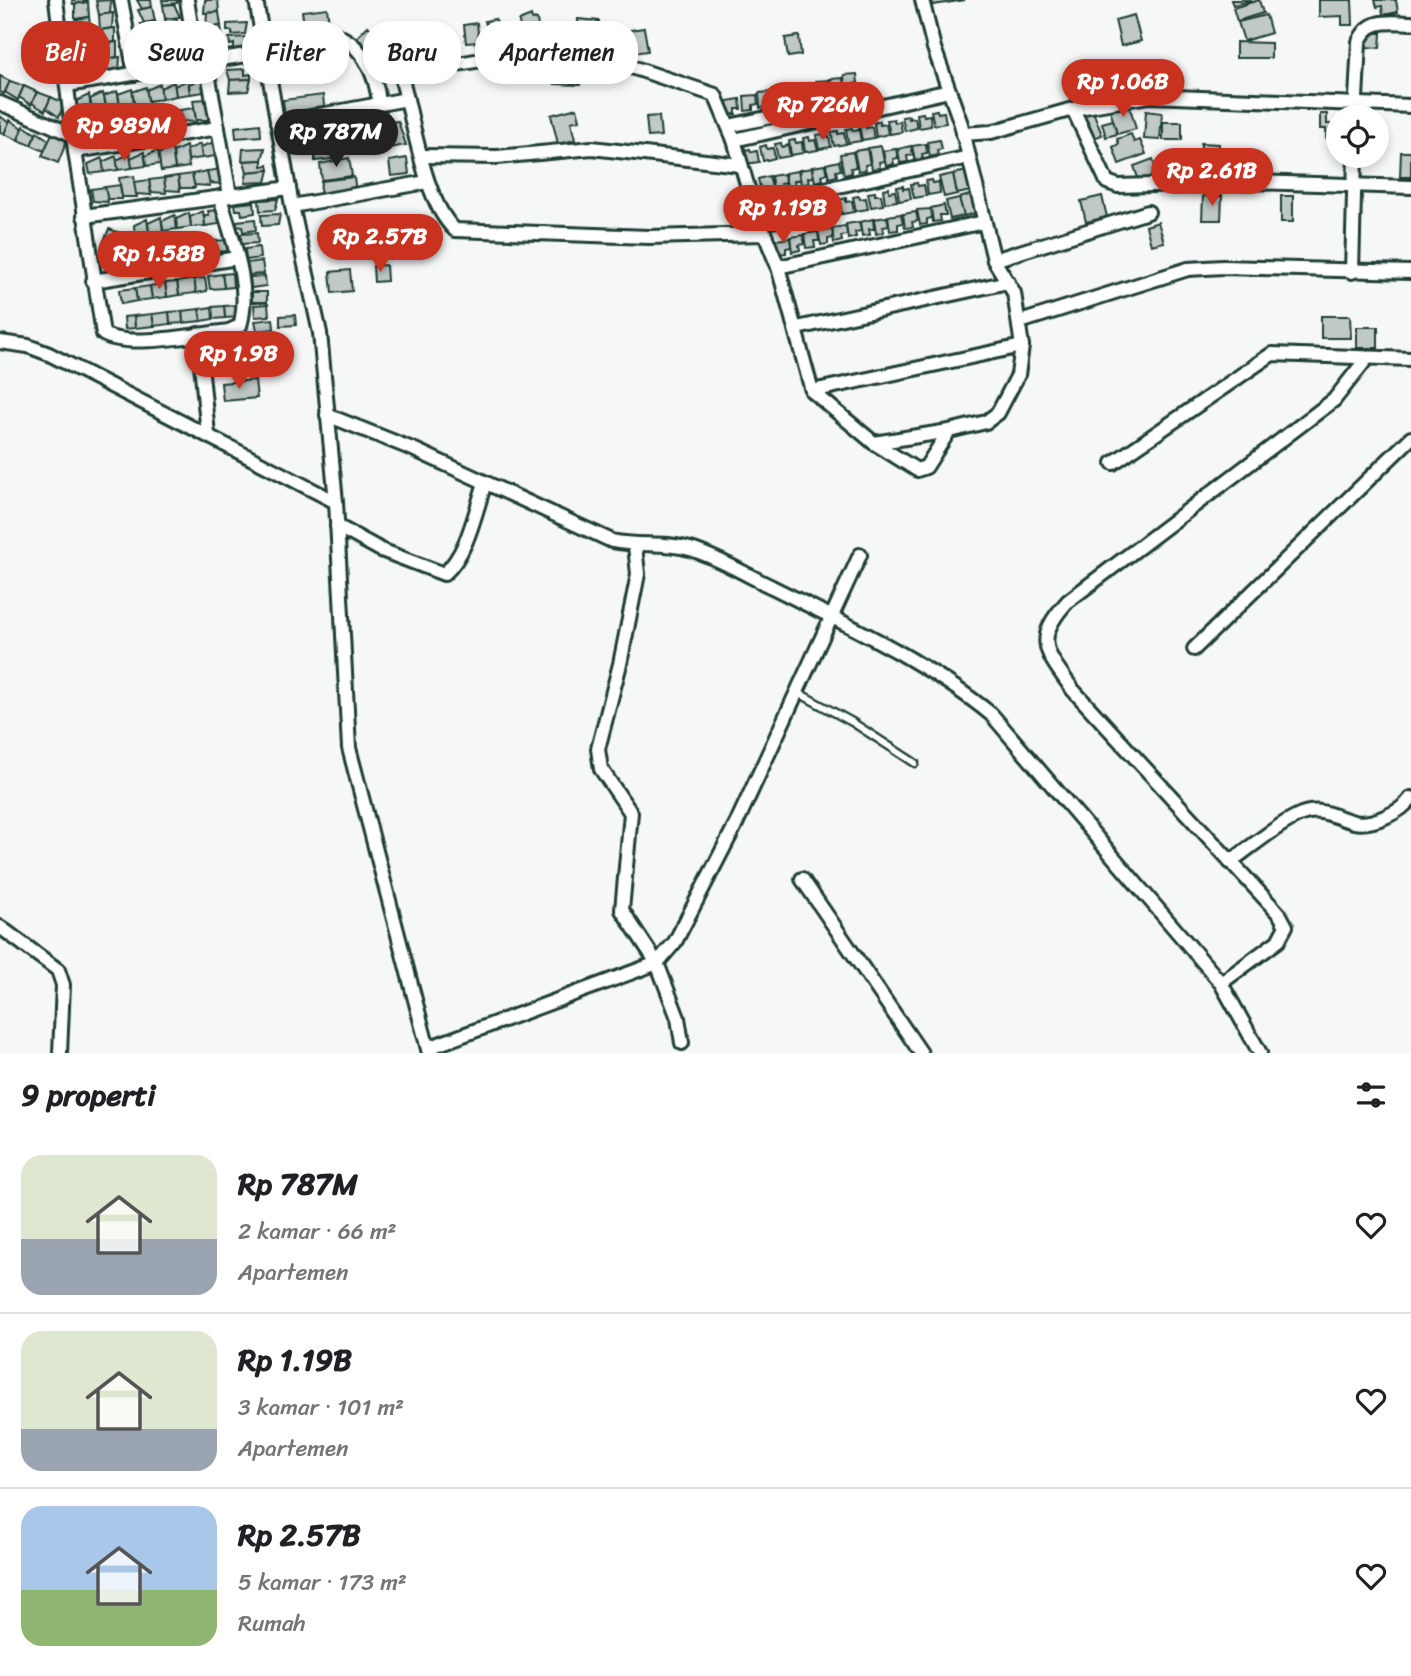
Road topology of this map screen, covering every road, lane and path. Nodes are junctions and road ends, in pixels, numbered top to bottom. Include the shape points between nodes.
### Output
1 (56, 0) edge
2 (121, 0) edge
3 (187, 0) edge
4 (256, 0) edge
5 (922, 0) edge
6 (125, 21) edge
7 (192, 21) edge
8 (259, 21) edge
9 (1411, 23) edge
10 (349, 44) edge
11 (124, 76) edge
12 (207, 84) edge
13 (270, 84) edge
14 (67, 85) junction
15 (949, 91) junction
16 (407, 99) junction
17 (0, 103) edge
18 (379, 104) junction
19 (1355, 105) edge
20 (1411, 106) edge
21 (1389, 108) edge
22 (1073, 109) junction
23 (1326, 109) edge
24 (866, 111) junction
25 (277, 123) junction
26 (729, 126) junction
27 (218, 128) junction
28 (963, 134) junction
29 (73, 135) junction
30 (734, 139) junction
31 (75, 151) junction
32 (423, 156) junction
33 (969, 157) junction
34 (740, 165) junction
35 (1355, 168) edge
36 (427, 182) junction
37 (1355, 185) junction
38 (1411, 187) edge
39 (289, 188) junction
40 (225, 196) junction
41 (753, 205) junction
42 (292, 206) junction
43 (1148, 212) dead end
44 (85, 216) junction
45 (984, 222) junction
46 (763, 234) junction
47 (237, 258) junction
48 (994, 260) junction
49 (778, 267) junction
50 (1352, 272) junction
51 (1411, 272) edge
52 (93, 281) junction
53 (1008, 282) junction
54 (1020, 322) junction
55 (797, 328) junction
56 (198, 334) junction
57 (0, 342) edge
58 (1022, 346) junction
59 (1367, 358) junction
60 (1411, 359) edge
61 (812, 391) junction
62 (327, 415) junction
63 (949, 431) junction
64 (208, 434) junction
65 (1411, 438) edge
66 (874, 443) junction
67 (1113, 463) dead end
68 (485, 483) junction
69 (336, 502) junction
70 (337, 526) junction
71 (635, 546) junction
72 (860, 555) dead end
73 (832, 617) junction
74 (1195, 649) dead end
75 (797, 692) junction
76 (915, 764) dead end
77 (1411, 798) edge
78 (1230, 862) junction
79 (802, 879) dead end
80 (0, 927) edge
81 (657, 963) junction
82 (1221, 983) junction
83 (682, 1048) edge
84 (428, 1051) edge
85 (60, 1053) edge
86 (921, 1053) edge
87 (1260, 1053) edge

1 - 14 street
2 - 6 street
3 - 7 street
4 - 8 street
5 - 15 street
9 - 19 street via 1377,22 1364,30 1359,42
10 - 18 street via 373,71
11 - 14 street
12 - 27 street
13 - 25 street
14 - 29 street
15 - 24 street
15 - 28 street
16 - 18 street
16 - 26 street via 406,73 551,48 578,49 715,95
16 - 32 street
17 - 29 street
18 - 25 street
20 - 21 street
22 - 23 street via 1149,96
22 - 28 street via 1027,124
22 - 37 street via 1107,182 1118,186 1167,182
24 - 26 street via 854,101 846,101
24 - 30 street
25 - 39 street
26 - 30 street
27 - 31 street
27 - 40 street
28 - 33 street
29 - 31 street
30 - 34 street
31 - 44 street
32 - 34 street via 498,157 592,148
32 - 36 street
33 - 41 street
33 - 45 street
34 - 41 street
35 - 37 street
36 - 42 street
36 - 46 street via 444,219 455,230 472,233
37 - 38 street
37 - 50 street
39 - 40 street
39 - 42 street
40 - 44 street
40 - 47 street
41 - 46 street
42 - 62 street via 320,334
43 - 48 street
44 - 52 street
45 - 48 street
45 - 49 street
46 - 49 street
47 - 52 street
47 - 56 street via 244,314 240,326
48 - 53 street
49 - 55 street
50 - 51 street
50 - 54 street via 1188,269
52 - 56 street via 103,334 113,340
53 - 54 street
53 - 55 street
54 - 58 street
55 - 61 street
56 - 64 street
57 - 64 street via 49,354
58 - 61 street
58 - 63 street via 1018,375 998,413 986,422
59 - 60 street
59 - 67 street via 1272,354
59 - 78 street via 1335,400 1079,593 1050,621 1045,641 1073,690
61 - 66 street
62 - 68 street
62 - 69 street
63 - 66 street
63 - 66 street via 926,467 917,470
64 - 69 street
65 - 74 street
68 - 70 street via 459,555 444,574 381,550
68 - 71 street via 612,541
69 - 70 street
70 - 84 street via 349,748
71 - 73 street via 662,542 693,549
71 - 81 street via 638,574 598,749 601,769 631,813 622,910
72 - 73 street
73 - 75 street
73 - 82 street via 956,685 992,715
75 - 76 lane
75 - 81 street via 736,824 675,942
77 - 78 street via 1396,811 1357,823 1321,810 1297,816
78 - 82 street via 1286,926 1278,941
79 - 86 street
80 - 85 street via 58,970 63,985
81 - 83 street via 678,1018
81 - 84 street
82 - 87 street

